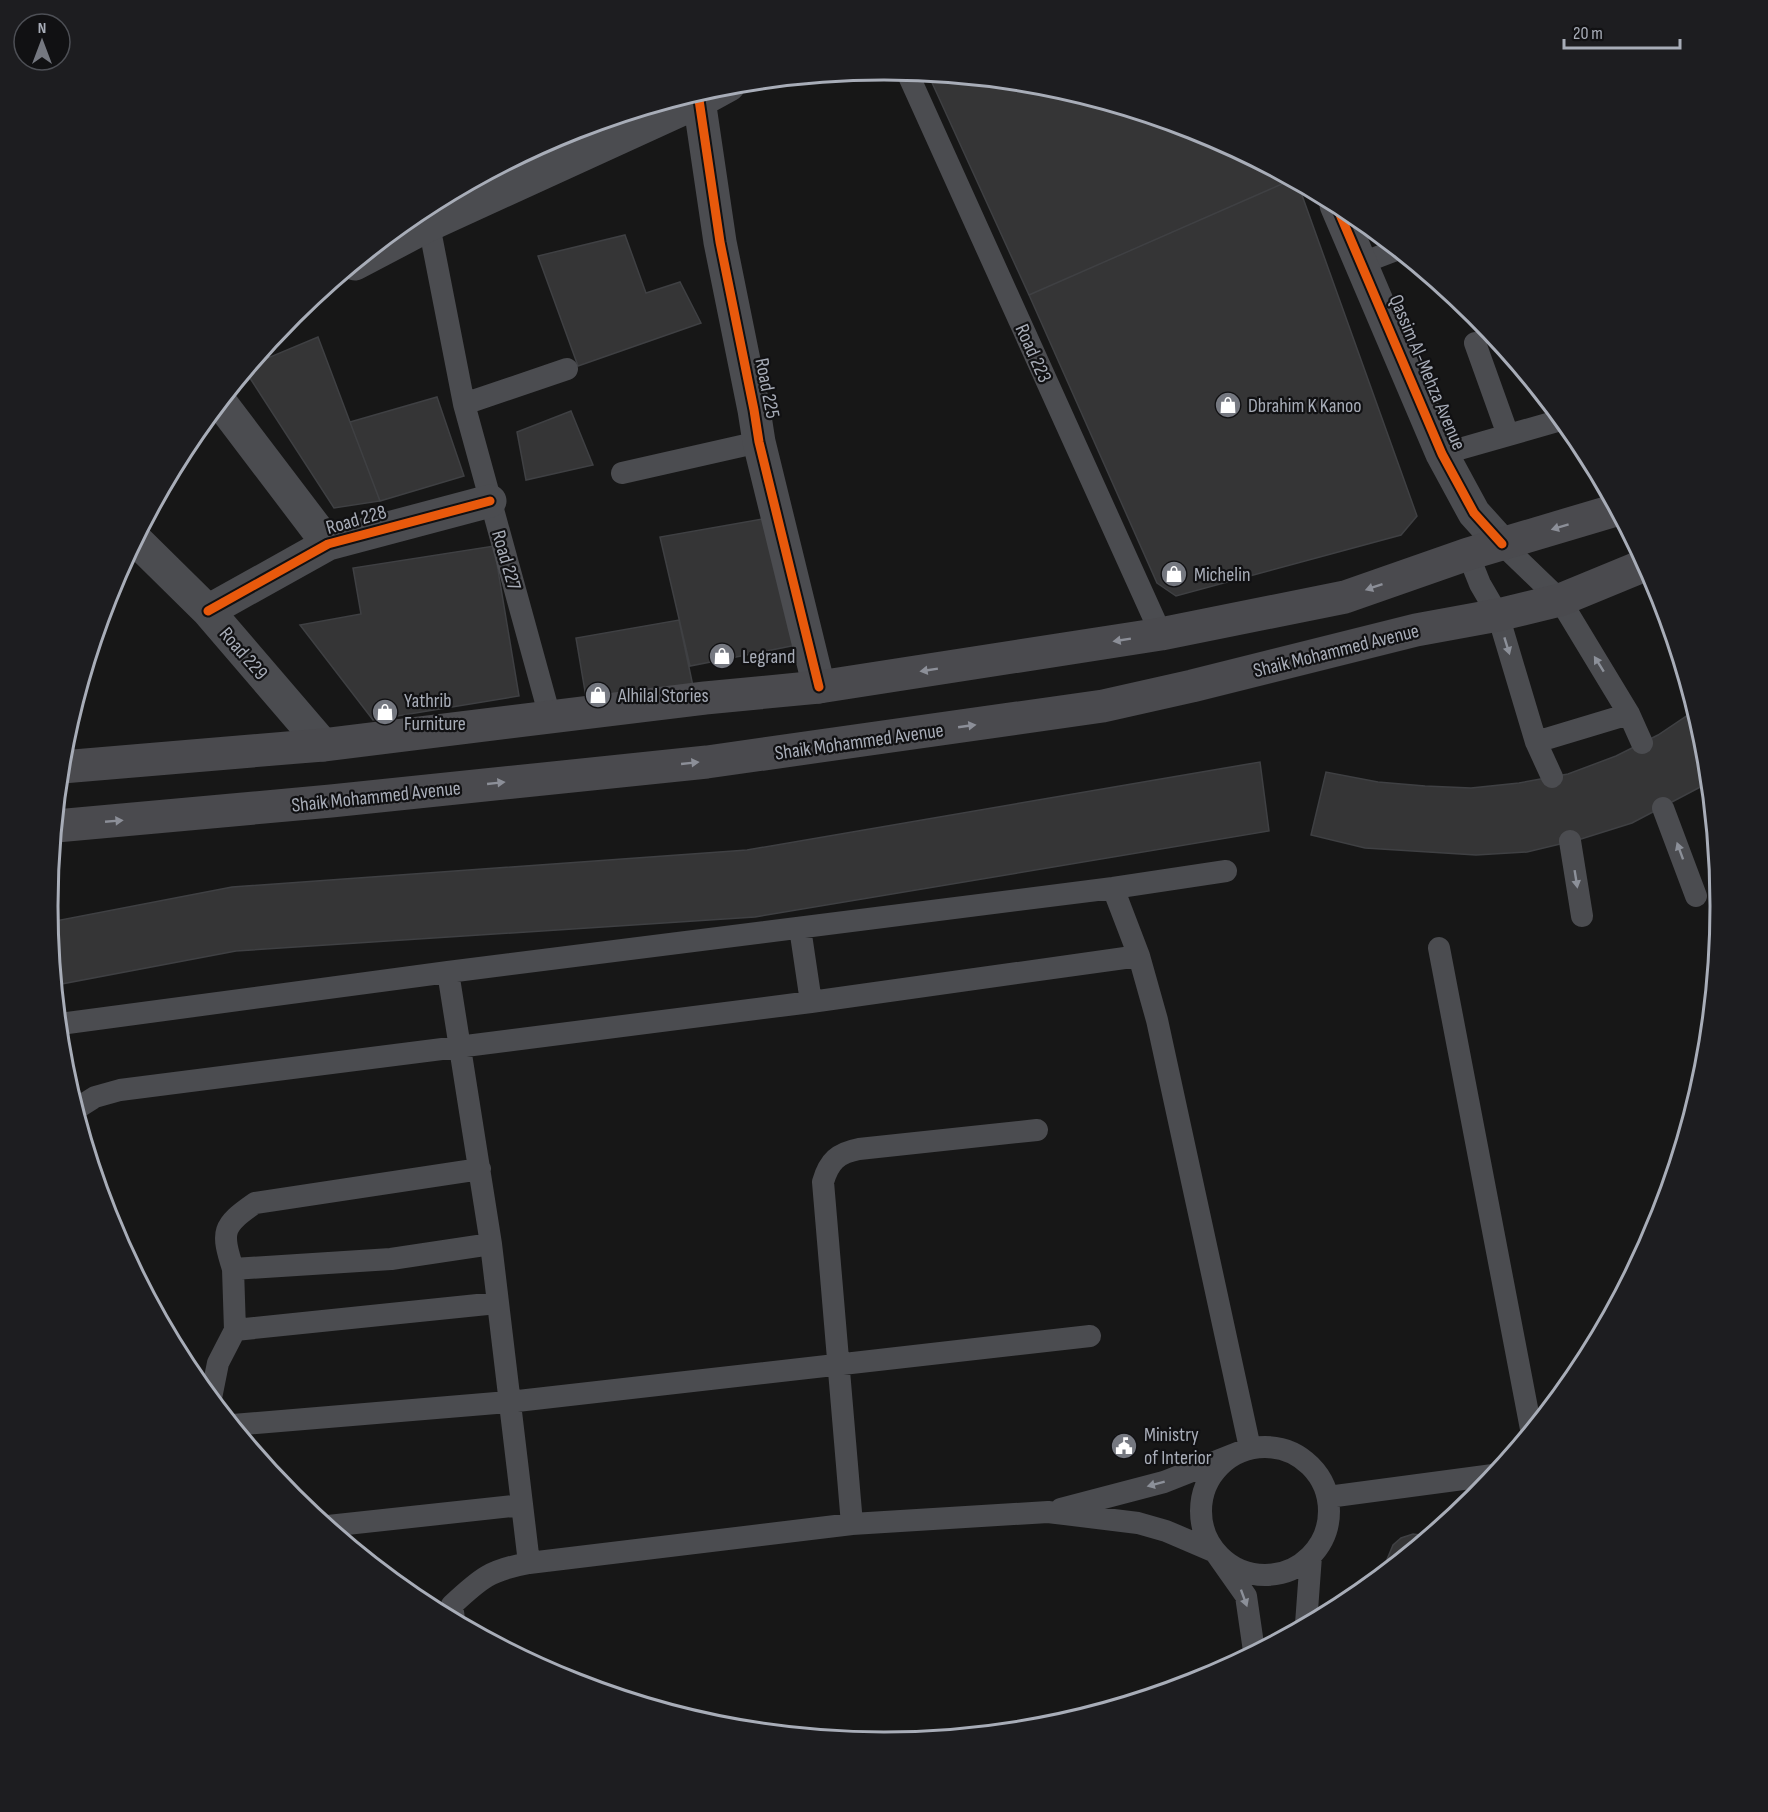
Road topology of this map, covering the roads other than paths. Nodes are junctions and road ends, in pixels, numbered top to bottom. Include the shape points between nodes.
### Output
1 (911, 81) edge
2 (699, 102) edge
3 (671, 109) edge
4 (443, 209) edge
5 (431, 216) edge
6 (1343, 220) edge
7 (1389, 253) edge
8 (1362, 263) junction
9 (1475, 343) dead end
10 (567, 369) dead end
11 (464, 404) junction
12 (225, 408) edge
13 (1553, 423) edge
14 (1508, 435) junction
15 (759, 442) junction
16 (1442, 454) junction
17 (622, 473) dead end
18 (490, 501) junction
19 (1609, 512) edge
20 (328, 544) junction
21 (1502, 544) junction
22 (142, 546) edge
23 (1468, 554) junction
24 (1637, 568) edge
25 (1560, 600) junction
26 (208, 611) junction
27 (1498, 615) junction
28 (1161, 634) junction
29 (819, 687) junction
30 (1629, 714) junction
31 (550, 717) junction
32 (1536, 742) junction
33 (1642, 743) dead end
34 (323, 745) junction
35 (71, 766) edge
36 (1552, 777) dead end
37 (1664, 808) dead end
38 (63, 825) edge
39 (1570, 841) dead end
40 (1226, 872) dead end
41 (1113, 888) junction
42 (1696, 896) dead end
43 (1582, 916) dead end
44 (800, 928) junction
45 (1439, 948) dead end
46 (1139, 956) junction
47 (448, 972) junction
48 (811, 1002) junction
49 (67, 1023) edge
50 (459, 1046) junction
51 (83, 1104) edge
52 (1037, 1130) dead end
53 (480, 1169) junction
54 (491, 1245) junction
55 (233, 1269) junction
56 (497, 1303) junction
57 (235, 1330) junction
58 (1090, 1336) dead end
59 (838, 1366) junction
60 (213, 1387) edge
61 (508, 1402) junction
62 (1529, 1421) edge
63 (242, 1424) edge
64 (1250, 1448) junction
65 (1480, 1477) edge
66 (1328, 1497) junction
67 (522, 1505) junction
68 (1048, 1512) junction
69 (852, 1524) junction
70 (338, 1525) edge
71 (1215, 1552) junction
72 (1311, 1556) junction
73 (529, 1563) junction
74 (453, 1609) edge
75 (1307, 1615) edge
76 (1253, 1644) edge

1 - 28 lane, Road 223
2 - 15 street, Road 225 via 720,242
3 - 4 street
5 - 11 lane, Road 227
6 - 8 street, Qassim Al-Mehza Avenue
7 - 8 lane
8 - 16 street, Qassim Al-Mehza Avenue
9 - 14 lane
10 - 11 lane
11 - 18 lane, Road 227
12 - 20 street, Road 228
13 - 14 lane
14 - 16 lane
15 - 17 lane, Road 225
15 - 29 street, Road 225
16 - 21 street, Qassim Al-Mehza Avenue via 1474,513
18 - 20 street, Road 228
18 - 31 lane, Road 227
19 -> 21 main road
20 - 26 street, Road 228
21 - 23 main road
21 - 25 lane
22 - 26 street, Road 229
23 - 27 lane
23 -> 28 main road via 1345,597
24 - 25 main road, Shaik Mohammed Avenue
25 - 27 main road, Shaik Mohammed Avenue
30 -> 25 lane
26 - 34 street, Road 229
27 -> 32 lane
38 -> 27 main road, Shaik Mohammed Avenue via 707,762 1091,708 1416,630
28 -> 29 main road
29 - 31 main road
30 - 32 lane
30 - 33 lane
31 - 34 main road
32 - 36 lane
34 - 35 main road
42 -> 37 lane
39 -> 43 lane
40 - 41 lane
41 - 44 lane
41 - 46 lane
44 - 47 lane
44 - 48 lane
45 - 62 lane
46 - 48 lane
46 - 64 lane via 1157,1020
47 - 49 lane
47 - 50 lane
48 - 50 lane
50 - 51 lane via 120,1090
50 - 53 lane
52 - 59 lane via 859,1149 835,1158 823,1182
53 - 54 lane
53 - 55 lane via 255,1203 232,1219 224,1242
54 - 55 lane via 391,1258
54 - 56 lane
55 - 57 lane
56 - 57 lane
56 - 61 lane
57 - 60 lane via 218,1363
58 - 59 lane
59 - 61 lane
59 - 69 lane
61 - 63 lane
61 - 67 lane
64 - 66 lane via 1275,1446 1301,1457 1323,1480
64 -> 68 lane via 1164,1482
64 - 71 lane via 1228,1457 1209,1480 1201,1501 1204,1532
65 - 66 lane
66 - 72 lane via 1325,1538
67 - 70 lane
67 - 73 lane
68 - 69 lane
68 - 71 lane via 1138,1523
69 - 73 lane
71 - 72 lane via 1228,1564 1259,1575 1286,1572
71 -> 76 lane via 1246,1596
72 - 75 lane
73 - 74 lane via 504,1568 480,1579 452,1605

